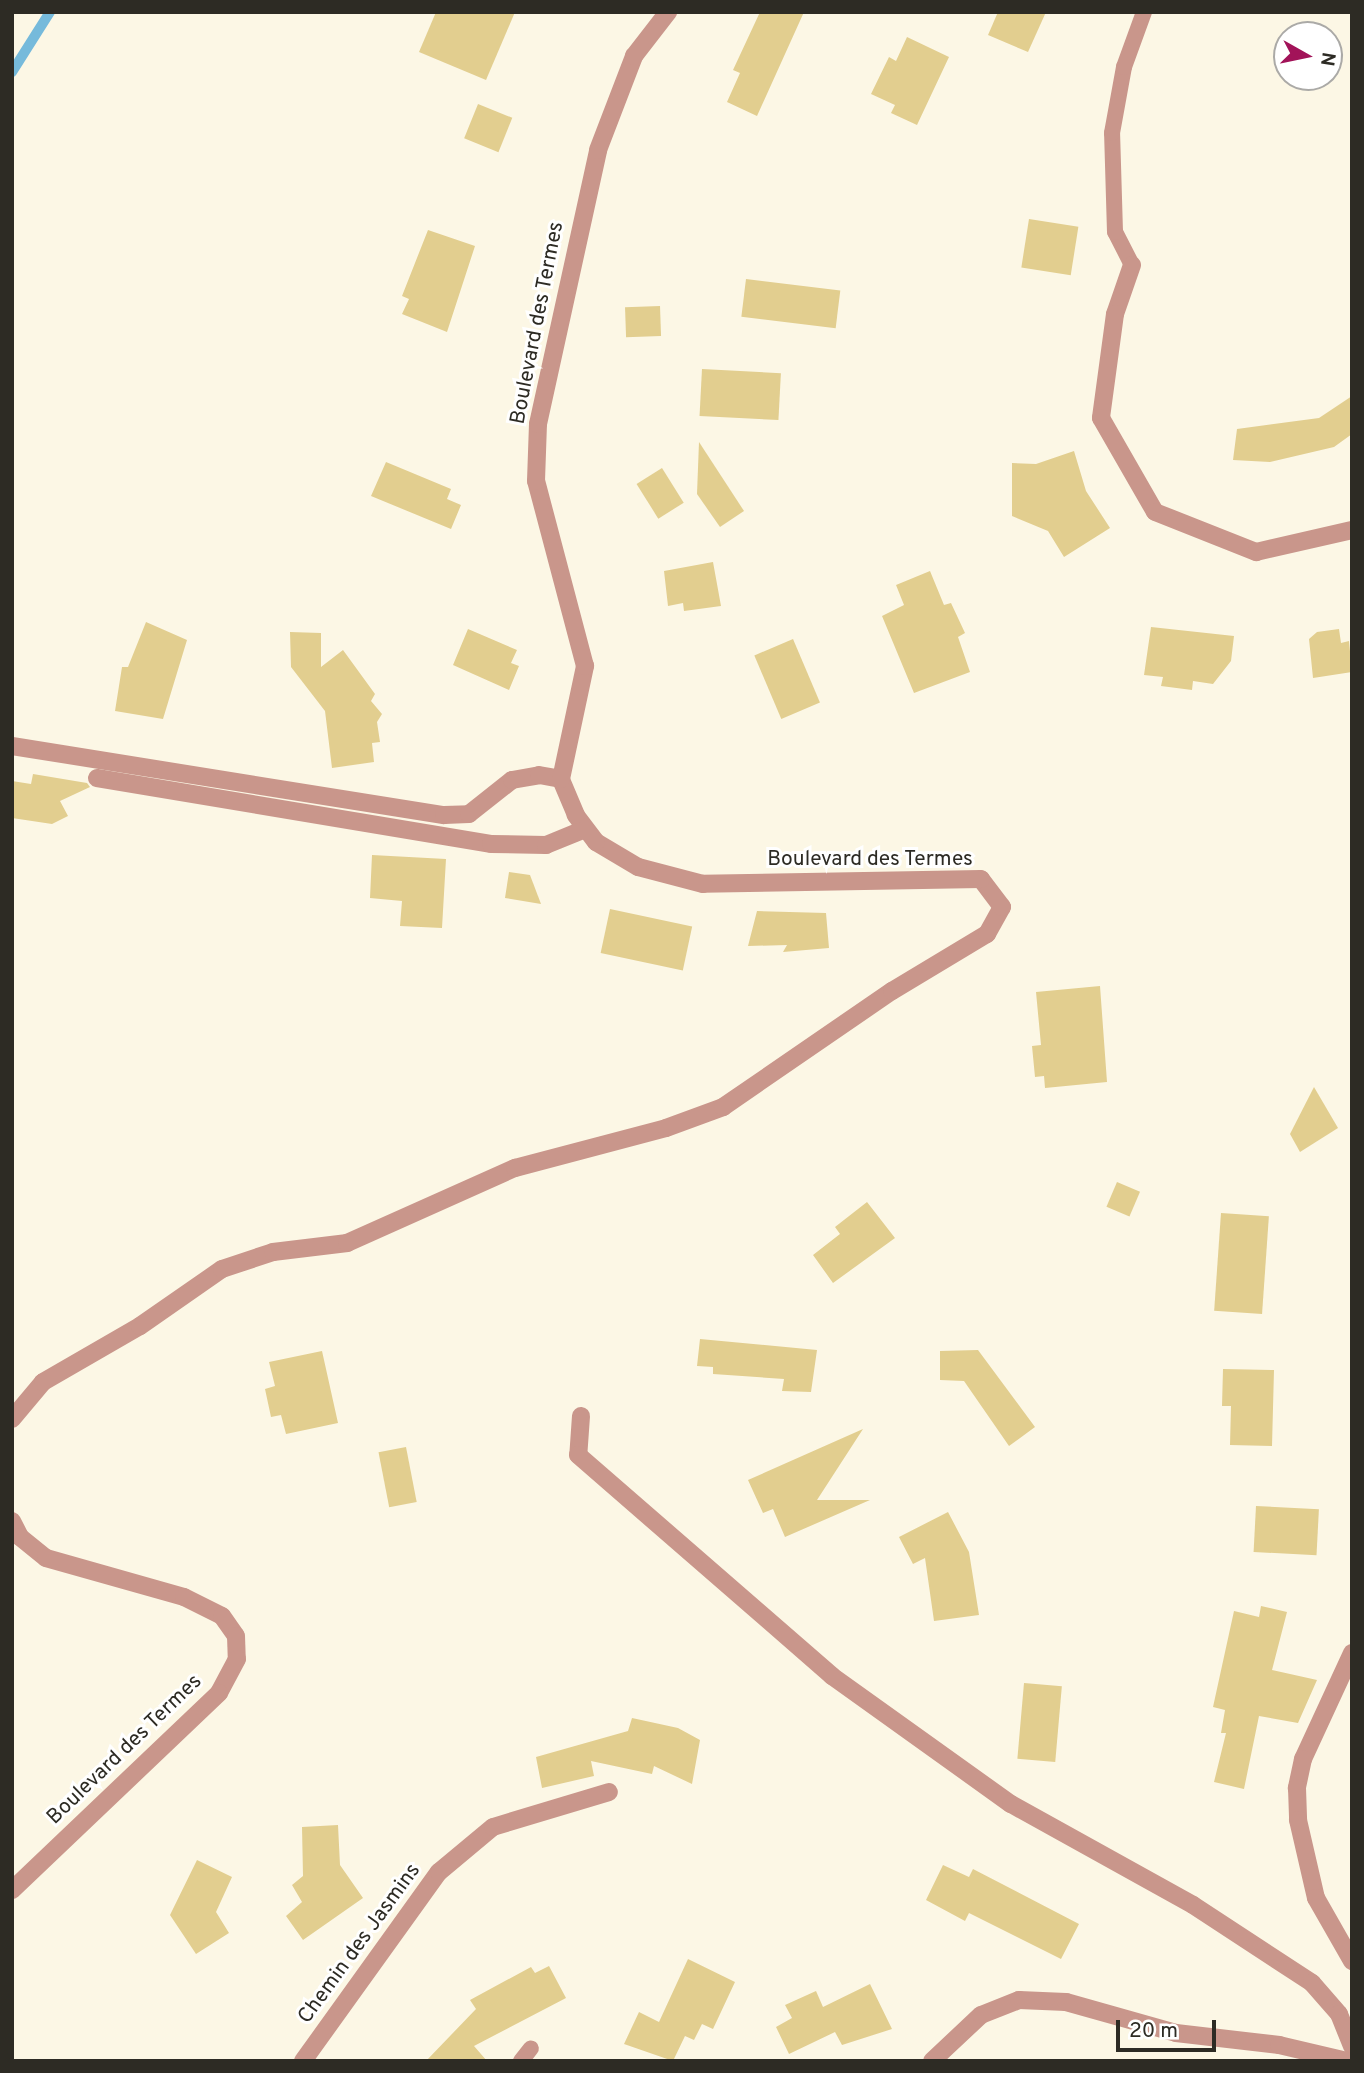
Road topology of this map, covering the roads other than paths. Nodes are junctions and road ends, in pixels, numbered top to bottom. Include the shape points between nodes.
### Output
1 (668, 12) edge
2 (1144, 12) edge
3 (1132, 265) joint
4 (1352, 530) edge
5 (12, 746) edge
6 (97, 778) dead end
7 (561, 779) junction
8 (585, 829) junction
9 (581, 1416) dead end
10 (12, 1419) edge
11 (12, 1521) edge
12 (1352, 1653) edge
13 (609, 1792) dead end
14 (12, 1890) edge
15 (1352, 1961) edge
16 (1352, 2046) edge
17 (531, 2048) dead end
18 (303, 2061) edge
19 (520, 2061) edge
20 (932, 2061) edge
21 (1347, 2061) edge

1 - 7 street, Boulevard des Termes via 634,56 598,150 538,425 536,481 585,666
2 - 3 lane via 1124,67 1112,133 1115,232
3 - 4 street via 1115,314 1101,418 1154,512 1256,552
5 - 7 street via 444,815 469,814 512,780 539,775
6 - 8 street via 491,844 546,845
7 - 8 street, Boulevard des Termes
8 - 10 street, Boulevard des Termes via 638,867 703,884 981,879 1002,907 978,940 892,991 723,1107 666,1128 515,1168 347,1243 273,1252 222,1269 140,1326 43,1382
9 - 16 street via 578,1455 832,1676 1012,1804 1193,1905 1312,1983 1339,2014
11 - 14 street, Boulevard des Termes via 20,1537 46,1558 184,1597 222,1616 236,1636 237,1659 219,1693
12 - 15 street via 1303,1759 1297,1788 1298,1820 1316,1898
13 - 18 street, Chemin des Jasmins via 493,1827 439,1872
17 - 19 lane
20 - 21 street via 981,2015 1019,2000 1066,2002 1176,2033 1279,2045

